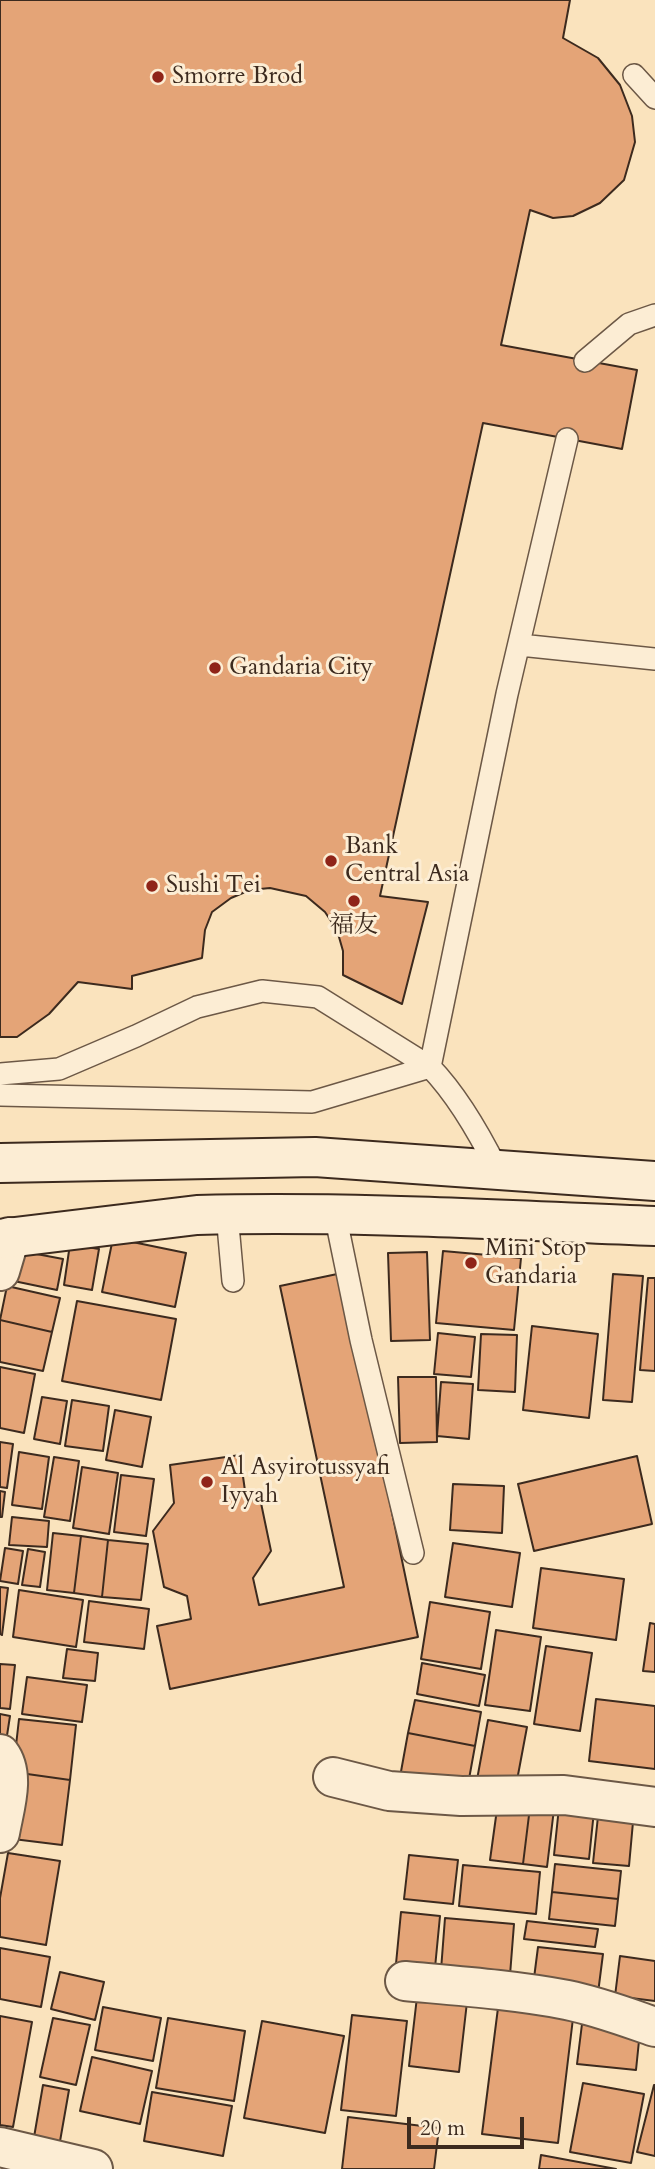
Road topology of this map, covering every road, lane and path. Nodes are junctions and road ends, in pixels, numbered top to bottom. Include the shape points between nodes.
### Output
1 (634, 75) dead end
2 (655, 98) edge
3 (655, 315) edge
4 (584, 361) dead end
5 (567, 439) dead end
6 (520, 645) junction
7 (655, 659) edge
8 (430, 1067) junction
9 (0, 1074) edge
10 (0, 1095) edge
11 (187, 1159) junction
12 (0, 1163) edge
13 (497, 1169) junction
14 (655, 1181) edge
15 (335, 1214) junction
16 (212, 1215) junction
17 (655, 1226) edge
18 (3, 1249) edge
19 (233, 1281) dead end
20 (412, 1553) dead end
21 (0, 1754) edge
22 (333, 1777) dead end
23 (655, 1807) edge
24 (0, 1833) edge
25 (405, 1981) dead end
26 (655, 2028) edge
27 (0, 2147) edge
28 (93, 2169) edge

1 - 2 lane
3 - 4 lane via 629,324
5 - 6 lane
6 - 7 lane
6 - 8 lane
8 - 9 lane via 318,997 262,991 197,1007 59,1069
8 - 10 lane via 312,1102
8 - 13 lane via 480,1135
11 - 12 main road
11 - 13 main road via 315,1157
11 - 16 main road
13 - 14 main road
15 - 16 main road
15 - 17 main road
15 - 20 lane
16 - 18 main road
16 - 19 lane
21 - 24 main road via 9,1772
22 - 23 main road via 389,1791 564,1795
25 - 26 main road via 568,2001
27 - 28 main road

